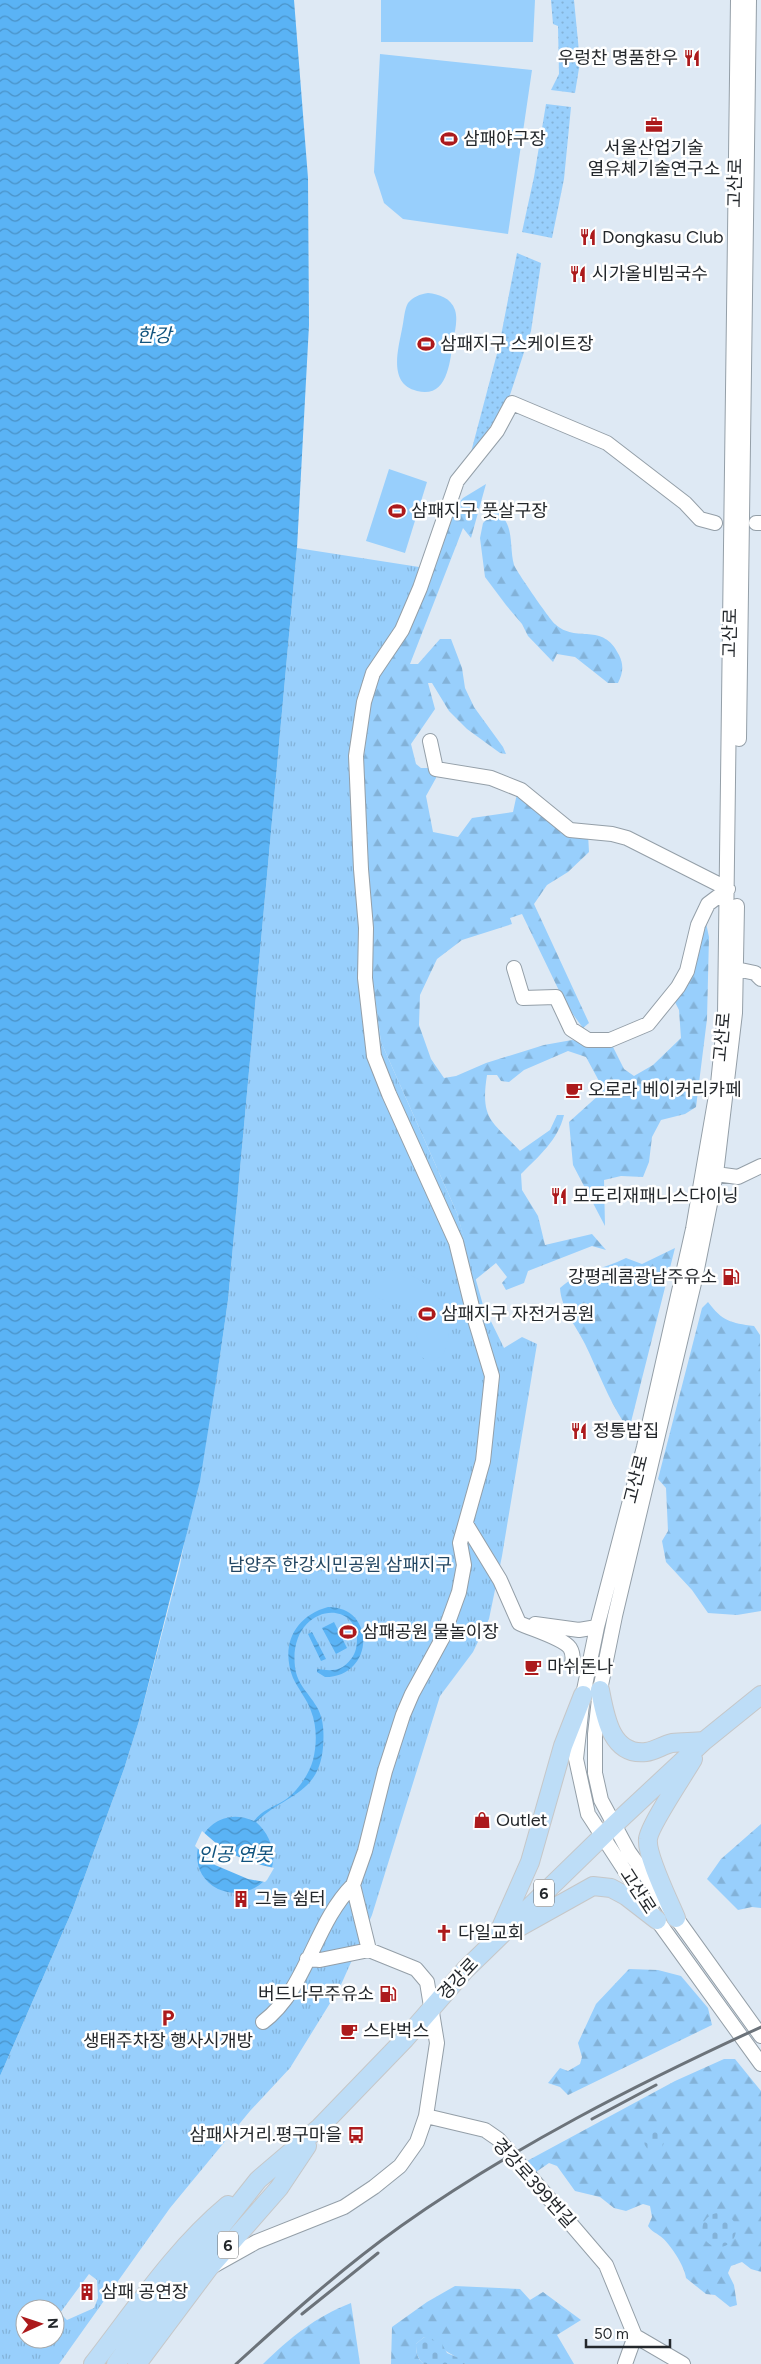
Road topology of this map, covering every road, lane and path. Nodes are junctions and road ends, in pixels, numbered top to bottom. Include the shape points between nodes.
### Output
1 (738, 0) edge
2 (749, 0) edge
3 (715, 523) dead end
4 (430, 741) dead end
5 (728, 890) junction
6 (514, 968) dead end
7 (736, 969) junction
8 (761, 979) edge
9 (761, 1166) edge
10 (716, 1174) junction
11 (466, 1524) junction
12 (500, 1580) junction
13 (597, 1627) junction
14 (572, 1664) dead end
15 (591, 1693) junction
16 (761, 1695) edge
17 (761, 1708) edge
18 (736, 1715) junction
19 (704, 1741) junction
20 (608, 1832) junction
21 (353, 1886) junction
22 (676, 1918) junction
23 (657, 1920) junction
24 (496, 1940) junction
25 (369, 1950) junction
26 (306, 1959) junction
27 (431, 2008) junction
28 (263, 2022) dead end
29 (761, 2036) edge
30 (761, 2064) edge
31 (426, 2116) junction
32 (320, 2127) junction
33 (258, 2180) junction
34 (208, 2269) junction
35 (635, 2336) junction
36 (92, 2364) edge
37 (116, 2364) edge
38 (138, 2364) edge
39 (625, 2364) edge
40 (683, 2364) edge

1 - 5 street, 고산로
2 - 7 street, 고산로
3 - 11 street via 700,519 685,503 607,443 512,403 497,431 457,481 420,588 402,630 373,673 364,702 356,772 366,928 365,978 374,1056 388,1094 456,1242 492,1376 483,1461
4 - 5 street via 436,769 491,778 521,790 570,830 627,838
5 - 6 street via 708,904 698,925 687,971 673,994 648,1024 610,1040 588,1040 571,1029 556,997 523,998
5 - 13 street, 고산로 via 725,1015 718,1084 693,1229 644,1447
7 - 8 street via 755,973
7 - 10 street, 고산로 via 733,1032
9 - 10 street via 738,1177
10 - 15 street, 고산로 via 695,1279 615,1616
11 - 12 street
11 - 21 street via 460,1543 464,1564 459,1592 442,1639 403,1715
12 - 13 street via 510,1590 522,1616 534,1624 579,1630
12 - 14 street via 519,1623 569,1647
13 - 15 street, 고산로
15 - 19 main road via 614,1738 626,1750 646,1752 671,1744
15 - 20 street, 고산로 via 595,1773
15 - 24 main road via 564,1746 530,1862
16 - 18 main road, 경강로 / 6
17 - 18 main road, 경강로 / 6
18 - 19 main road, 경강로 / 6
19 - 20 main road, 경강로 / 6
19 - 22 main road via 648,1839 652,1859
20 - 22 street, 고산로 via 629,1852
20 - 23 street, 고산로
20 - 24 main road, 경강로 / 6
21 - 25 street
21 - 26 street via 338,1900
22 - 29 street, 고산로
23 - 24 main road via 611,1888 593,1886
23 - 30 street, 고산로
24 - 27 main road, 경강로 / 6
25 - 26 street via 320,1960
25 - 27 street via 416,1969 427,1982
26 - 28 street via 288,1997
27 - 31 street via 437,2043
27 - 32 main road, 경강로 / 6
31 - 34 street via 417,2142 404,2160 374,2188 344,2207 256,2242
31 - 35 street, 경강로399번길 via 485,2130 498,2139 606,2265
32 - 33 main road, 경강로 / 6
32 - 34 main road, 경강로 / 6 via 279,2188
33 - 36 main road via 208,2221
33 - 37 main road, 경강로 / 6
34 - 38 main road, 경강로 / 6
35 - 39 street
35 - 40 street

